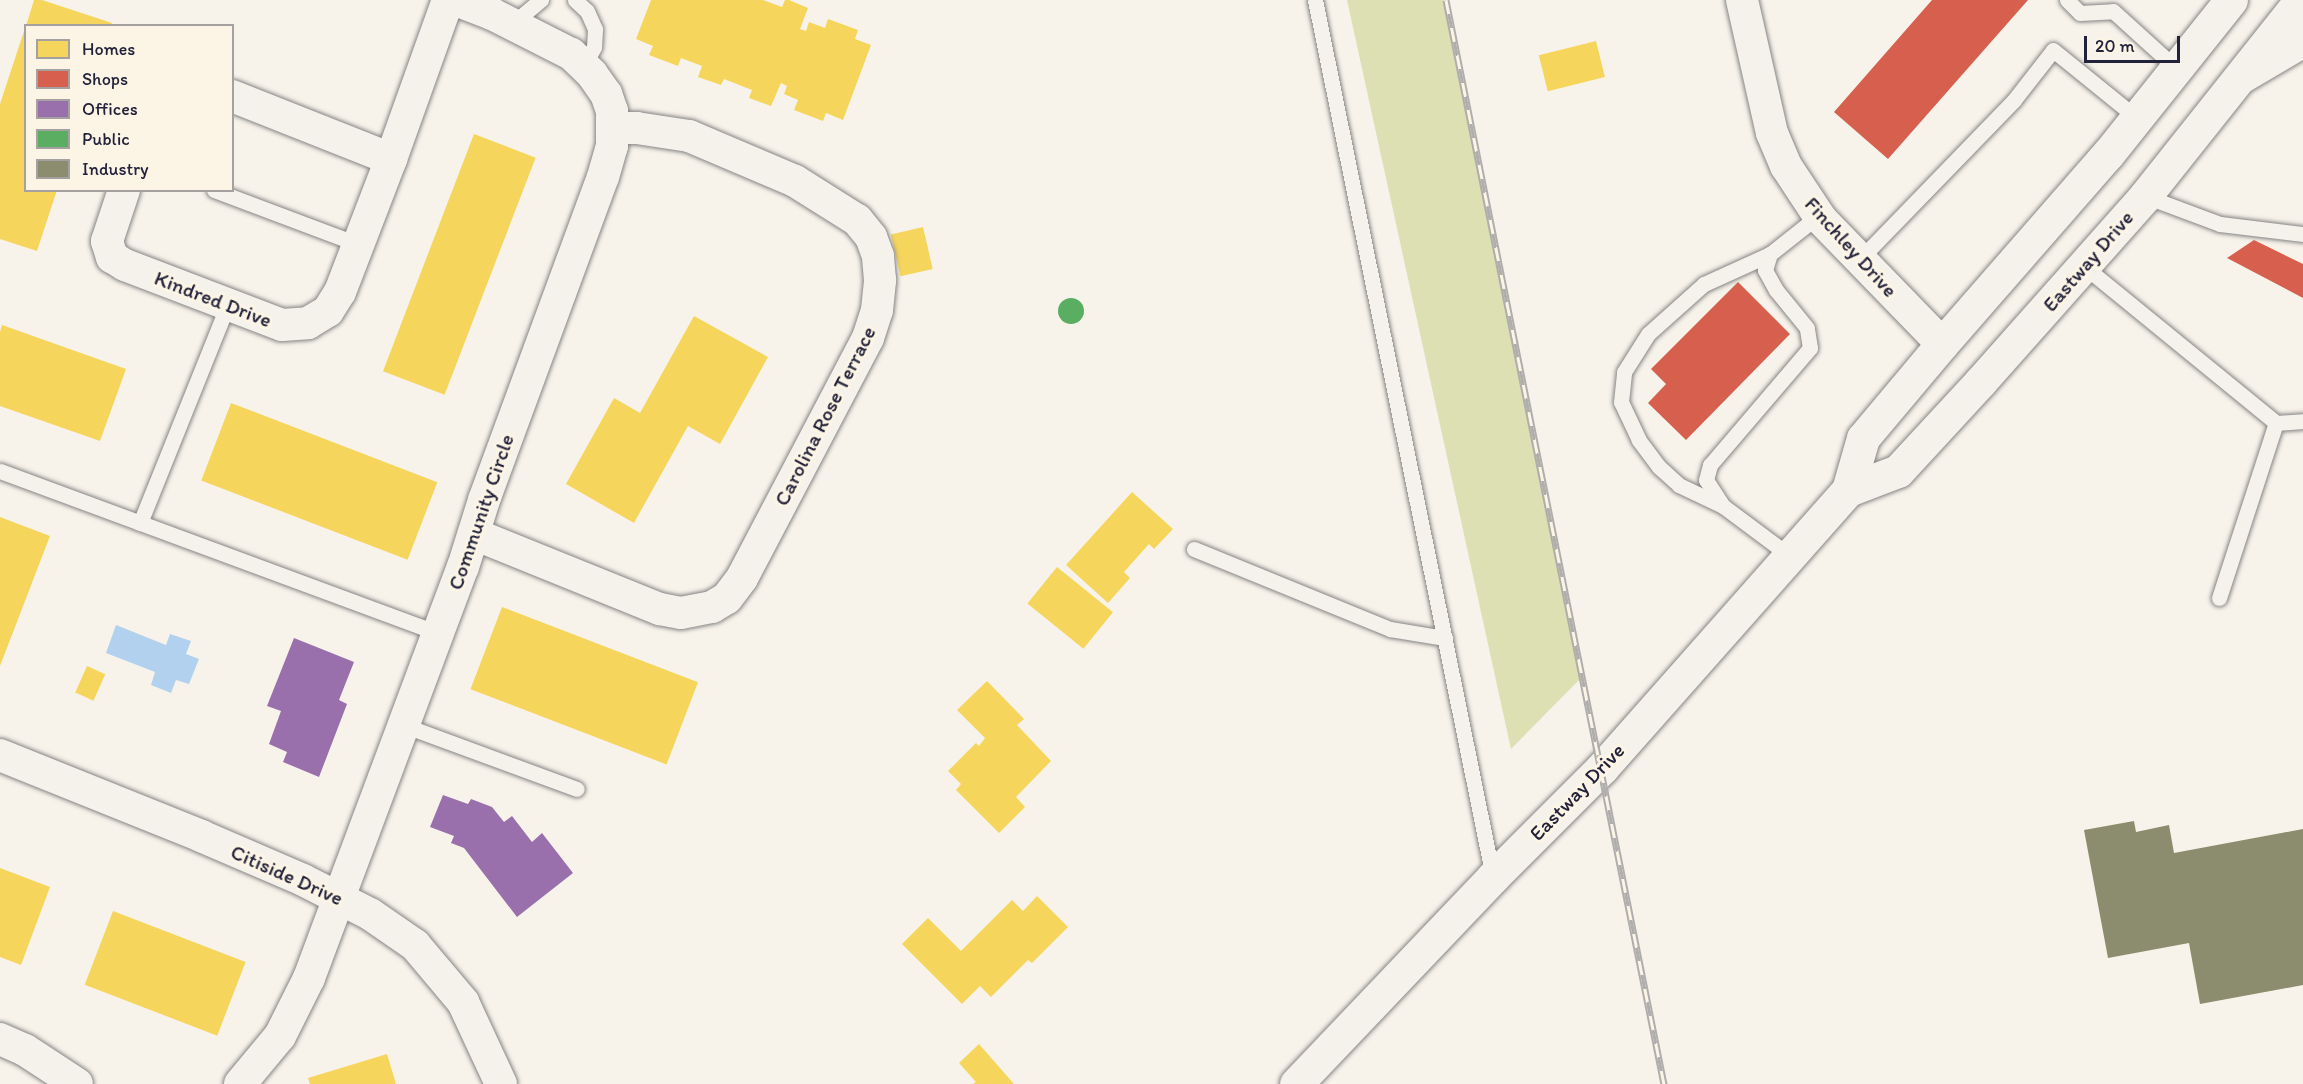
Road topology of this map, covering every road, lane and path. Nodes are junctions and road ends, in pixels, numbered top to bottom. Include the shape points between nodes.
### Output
1 (448, 0) edge
2 (455, 0) edge
3 (541, 0) edge
4 (575, 0) edge
5 (1315, 0) edge
6 (1742, 0) edge
7 (2067, 0) edge
8 (2231, 0) edge
9 (2301, 0) edge
10 (512, 24) junction
11 (2303, 40) edge
12 (584, 66) junction
13 (2177, 69) junction
14 (2242, 76) junction
15 (234, 97) edge
16 (2137, 118) junction
17 (614, 128) junction
18 (391, 159) junction
19 (123, 192) edge
20 (219, 192) edge
21 (2145, 196) junction
22 (1819, 215) junction
23 (2303, 234) edge
24 (358, 244) junction
25 (1770, 254) junction
26 (1860, 259) junction
27 (2085, 267) junction
28 (228, 304) junction
29 (1942, 344) junction
30 (2303, 421) edge
31 (2276, 423) junction
32 (0, 471) edge
33 (1848, 490) junction
34 (1723, 506) junction
35 (140, 523) junction
36 (474, 534) junction
37 (1194, 549) dead end
38 (1790, 556) junction
39 (2220, 598) dead end
40 (438, 633) junction
41 (1444, 638) junction
42 (403, 725) junction
43 (0, 755) edge
44 (578, 789) dead end
45 (1493, 877) junction
46 (341, 898) junction
47 (0, 1039) edge
48 (77, 1084) edge
49 (240, 1084) edge
50 (501, 1084) edge
51 (1296, 1084) edge

1 - 18 street, Kindred Drive
2 - 10 street, Community Circle
3 - 10 lane
4 - 12 lane via 587,11 595,29 594,47
5 - 41 lane
6 - 22 street, Finchley Drive via 1772,133 1786,166
7 - 13 lane via 2080,13 2113,11
8 - 13 main road, Eastway Drive
9 - 14 main road, Eastway Drive
10 - 12 street, Community Circle via 572,54
11 - 14 main road
12 - 17 street, Community Circle via 606,94
13 - 16 main road, Eastway Drive
14 - 21 main road, Eastway Drive
15 - 18 street
16 - 26 lane via 2053,50 2014,100
16 - 29 main road, Eastway Drive
17 - 36 street, Community Circle via 603,177
17 - 36 street, Carolina Rose Terrace via 689,136 795,181 857,220 871,237 878,256 877,310 868,338 742,578 727,598 712,607 681,614 660,609
18 - 24 street, Kindred Drive
19 - 28 street, Kindred Drive via 107,241 112,257 128,267
20 - 24 lane
21 - 23 lane via 2220,224
21 - 27 main road, Eastway Drive
22 - 25 lane
22 - 26 street, Finchley Drive
24 - 28 street, Kindred Drive via 328,311 308,323 282,325
25 - 34 lane via 1765,270 1807,328 1810,348 1710,465 1706,480
25 - 34 lane via 1704,284 1648,334 1624,372 1621,402 1659,467 1679,484
26 - 29 street, Finchley Drive
27 - 31 lane
27 - 33 main road, Eastway Drive via 1898,471
28 - 35 lane
29 - 33 main road, Eastway Drive via 1863,438
30 - 31 lane
31 - 39 lane
32 - 35 lane
33 - 38 main road, Eastway Drive
34 - 38 lane
35 - 40 lane
36 - 40 street, Community Circle
37 - 41 lane via 1390,629
38 - 45 main road, Eastway Drive via 1602,768
40 - 42 street, Community Circle
41 - 45 lane
42 - 44 lane
42 - 46 street, Community Circle
43 - 46 street, Citiside Drive via 201,836
45 - 51 main road, Eastway Drive
46 - 49 street, Community Circle via 309,978 280,1036
46 - 50 street, Citiside Drive via 416,945 463,1002
47 - 48 street via 25,1050

